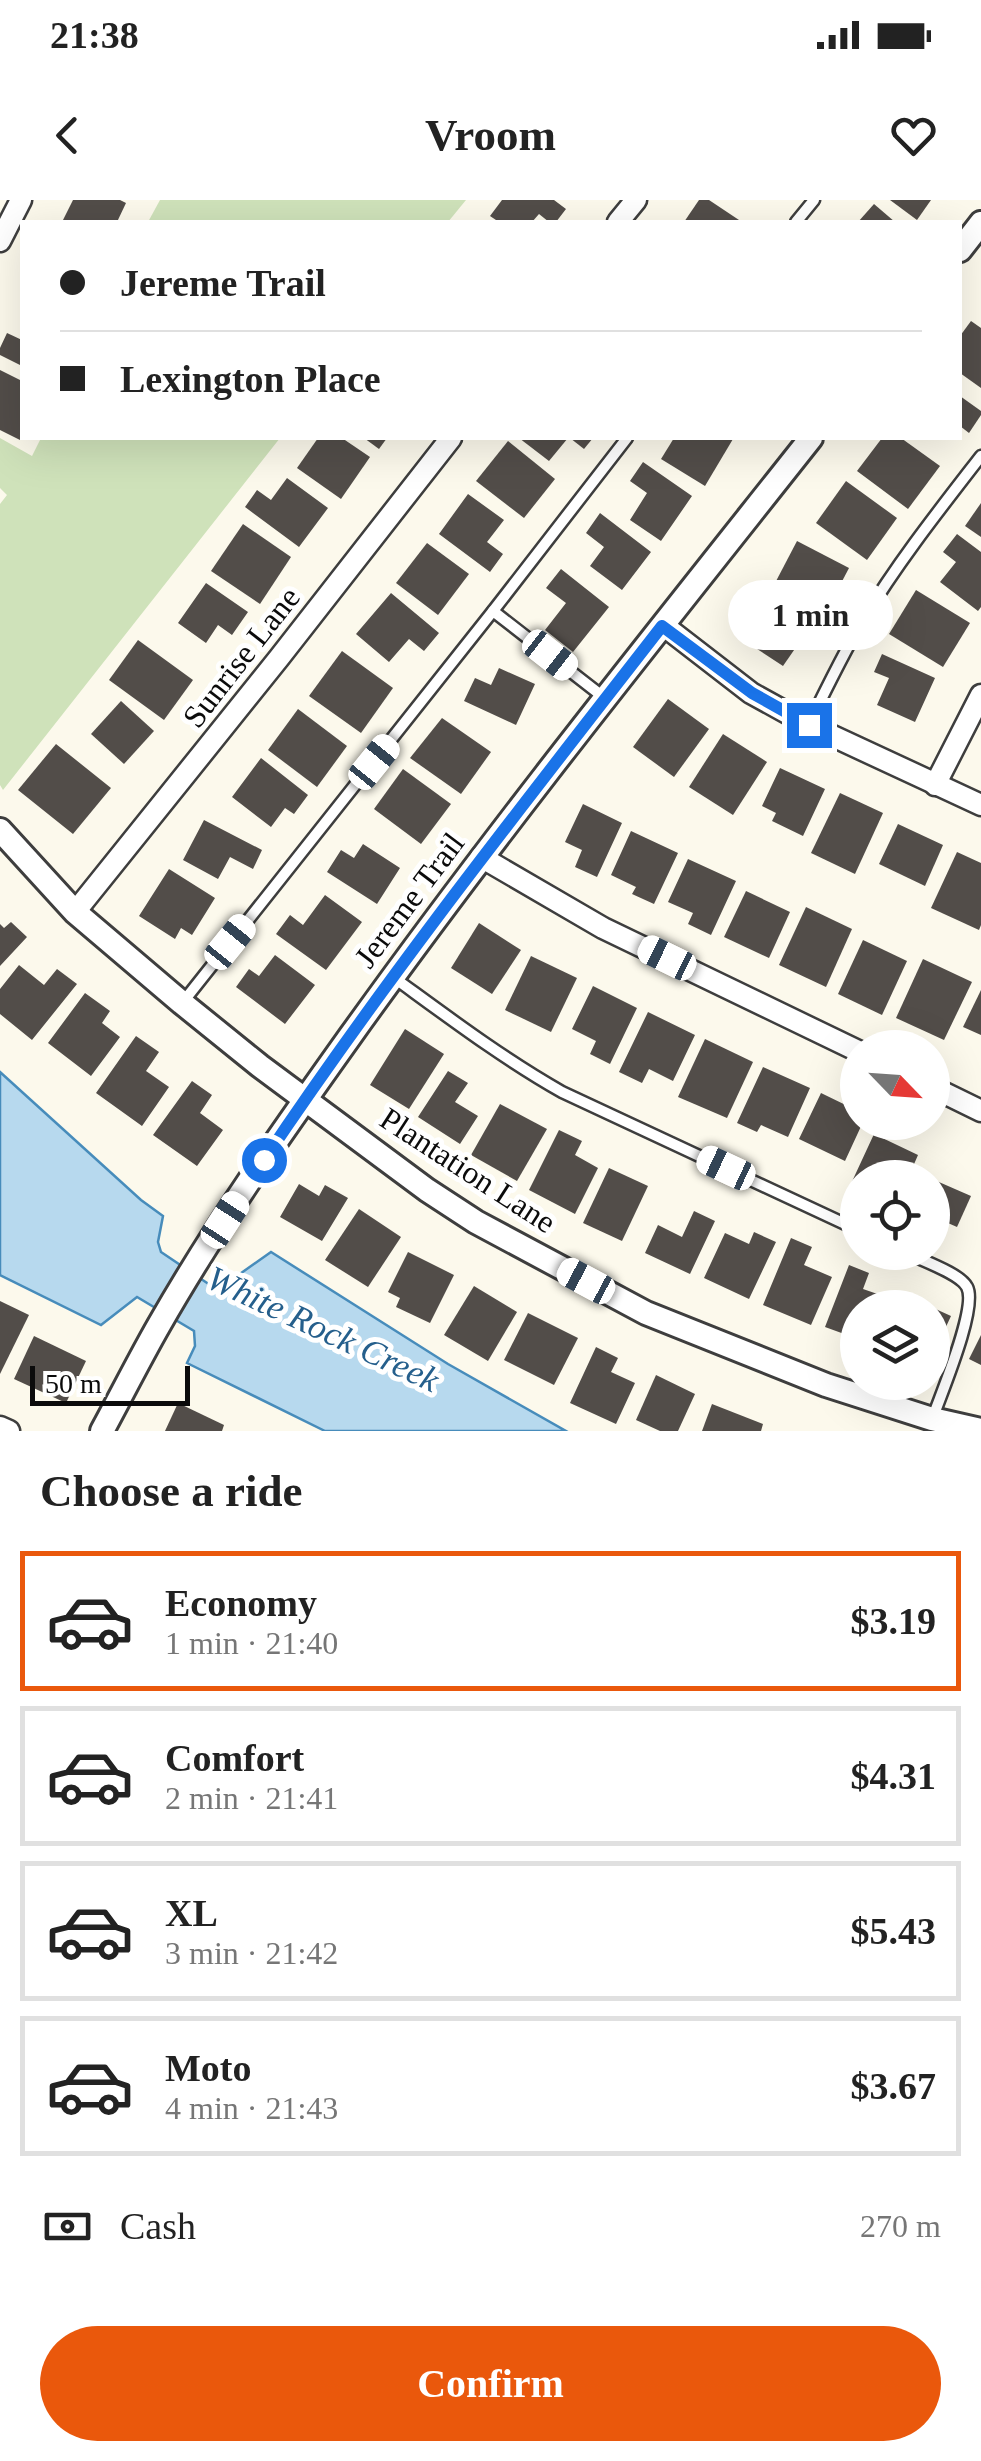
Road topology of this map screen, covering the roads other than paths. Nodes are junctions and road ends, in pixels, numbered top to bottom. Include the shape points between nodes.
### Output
1 (20, 200) edge
2 (636, 200) edge
3 (814, 200) edge
4 (620, 220) edge
5 (798, 220) edge
6 (981, 223) edge
7 (0, 241) edge
8 (962, 247) edge
9 (448, 440) edge
10 (625, 440) edge
11 (809, 440) edge
12 (981, 456) edge
13 (494, 611) junction
14 (662, 626) junction
15 (981, 695) edge
16 (606, 699) junction
17 (809, 725) junction
18 (935, 785) junction
19 (981, 804) edge
20 (0, 830) edge
21 (481, 857) junction
22 (76, 912) junction
23 (392, 977) junction
24 (182, 1003) junction
25 (840, 1042) edge
26 (950, 1095) edge
27 (306, 1098) junction
28 (981, 1110) edge
29 (840, 1222) edge
30 (942, 1270) edge
31 (932, 1419) junction
32 (0, 1427) edge
33 (981, 1430) edge
34 (9, 1431) edge
35 (102, 1431) edge

1 - 7 street
2 - 4 street
3 - 5 lane
6 - 8 street
9 - 22 street, Sunrise Lane
10 - 13 lane
11 - 14 street, Jereme Trail
12 - 17 lane via 865,617
13 - 16 lane
13 - 24 lane
14 - 16 street, Jereme Trail
14 - 17 street via 752,693
15 - 18 street
16 - 21 street, Jereme Trail
17 - 18 street
18 - 19 street
20 - 22 street, Plantation Lane
21 - 23 street, Jereme Trail
21 - 25 street via 603,928
22 - 24 street, Plantation Lane
23 - 27 street, Jereme Trail
23 - 29 lane via 562,1092
24 - 27 street, Plantation Lane
26 - 28 street
27 - 31 street, Plantation Lane via 476,1222 646,1313
27 - 35 street, Jereme Trail via 158,1326
30 - 31 lane via 970,1294
31 - 33 street, Plantation Lane
32 - 34 street

